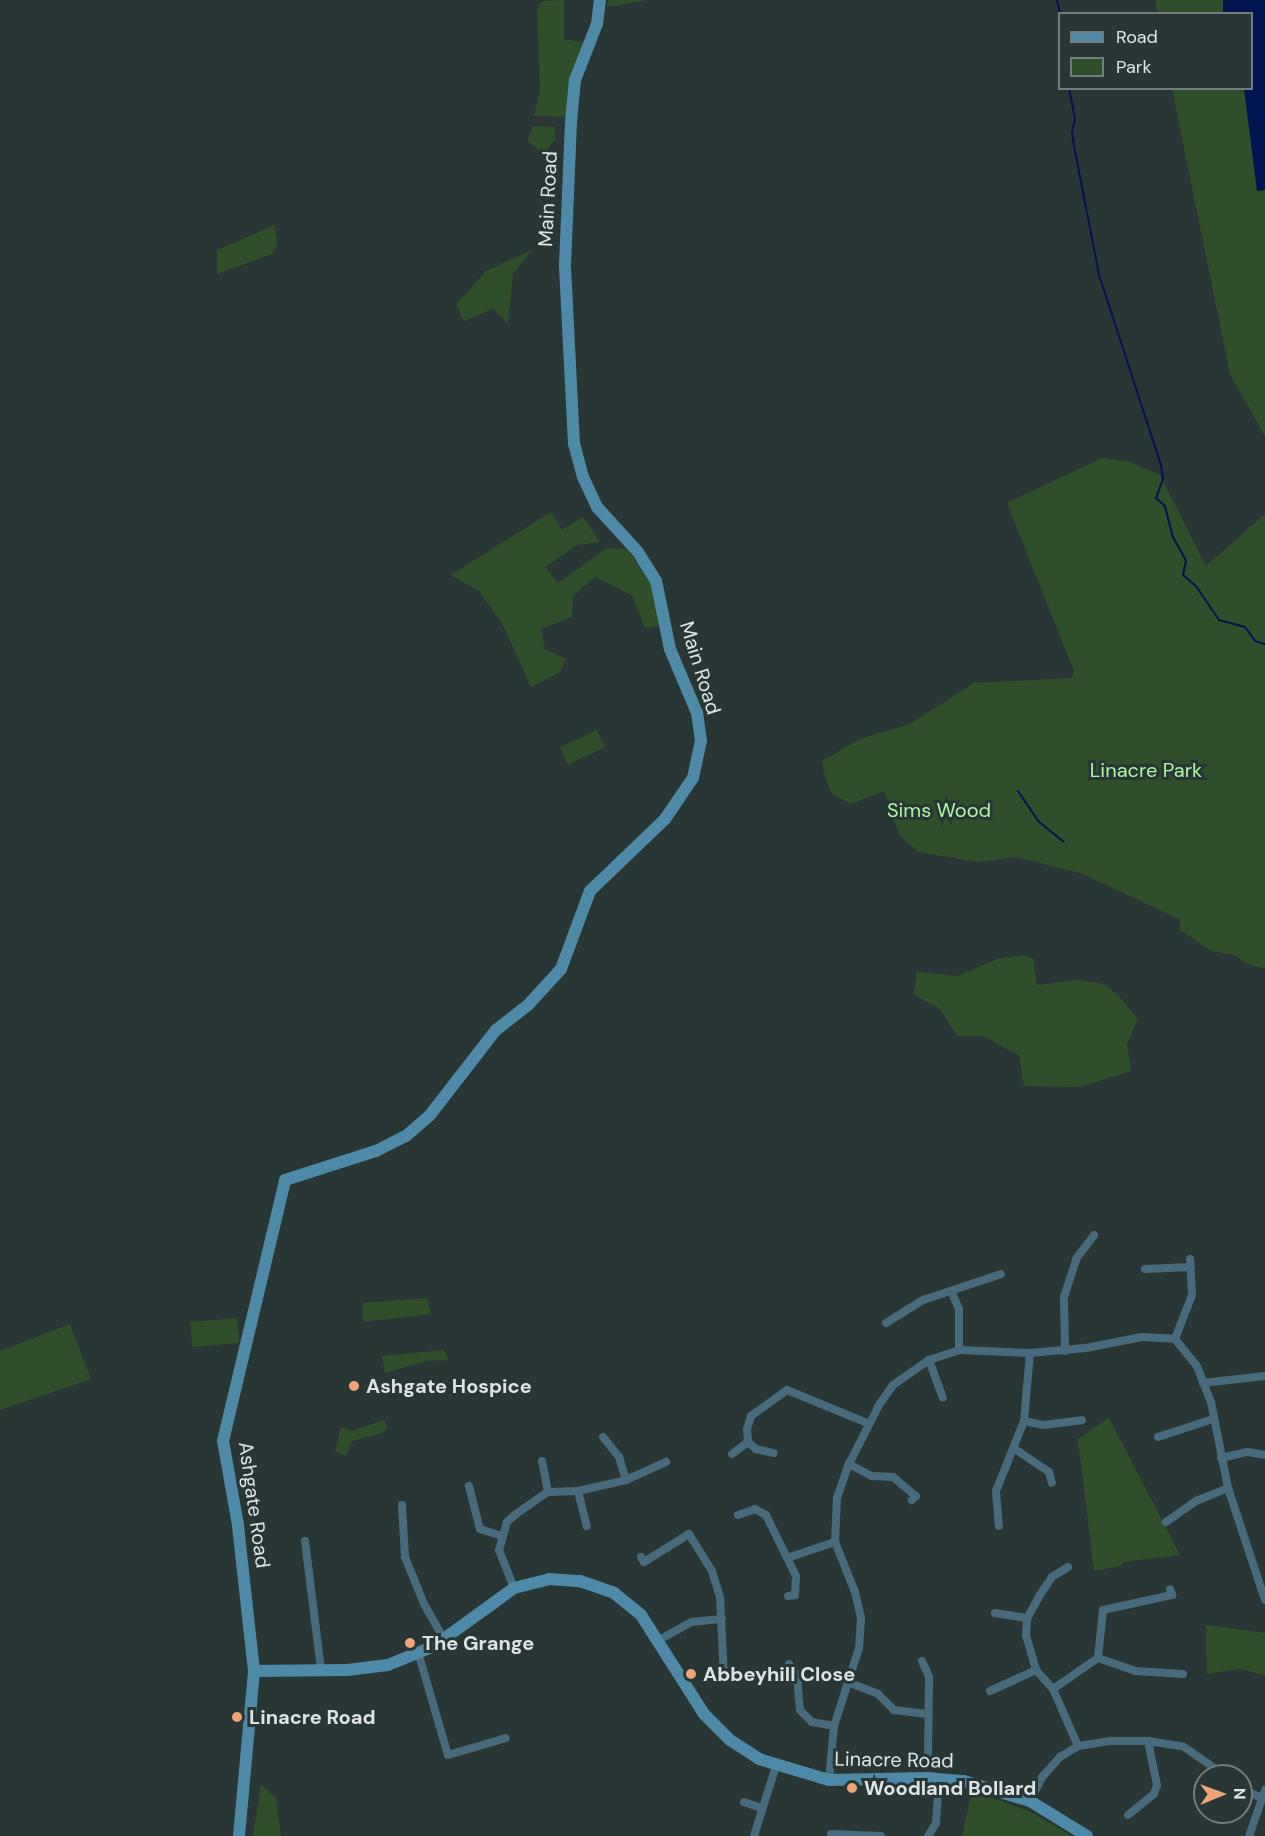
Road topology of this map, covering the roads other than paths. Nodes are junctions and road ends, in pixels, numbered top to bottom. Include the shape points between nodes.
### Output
1 (600, 0) edge
2 (314, 1170) joint
3 (1094, 1235) dead end
4 (1145, 1269) dead end
5 (1001, 1274) dead end
6 (951, 1291) junction
7 (886, 1323) dead end
8 (1175, 1339) junction
9 (959, 1350) junction
10 (1065, 1351) junction
11 (1030, 1353) junction
12 (929, 1360) junction
13 (1265, 1376) edge
14 (1203, 1383) junction
15 (944, 1398) dead end
16 (1213, 1419) junction
17 (1082, 1420) dead end
18 (1024, 1421) junction
19 (867, 1423) junction
20 (603, 1437) dead end
21 (1158, 1437) dead end
22 (748, 1442) junction
23 (1015, 1449) junction
24 (774, 1453) dead end
25 (732, 1454) dead end
26 (1265, 1455) edge
27 (1221, 1458) junction
28 (542, 1461) dead end
29 (666, 1462) dead end
30 (849, 1464) junction
31 (626, 1480) junction
32 (1052, 1483) dead end
33 (469, 1486) dead end
34 (1228, 1488) junction
35 (548, 1491) junction
36 (578, 1491) junction
37 (912, 1500) dead end
38 (402, 1505) dead end
39 (738, 1515) dead end
40 (1166, 1522) dead end
41 (586, 1526) dead end
42 (999, 1526) dead end
43 (501, 1536) junction
44 (305, 1541) dead end
45 (835, 1542) junction
46 (641, 1557) dead end
47 (787, 1558) junction
48 (1068, 1567) dead end
49 (514, 1588) junction
50 (1170, 1589) dead end
51 (1263, 1589) edge
52 (788, 1596) dead end
53 (1265, 1600) edge
54 (995, 1613) dead end
55 (1027, 1618) junction
56 (722, 1619) junction
57 (444, 1639) junction
58 (659, 1640) junction
59 (418, 1652) junction
60 (1098, 1658) junction
61 (922, 1661) dead end
62 (789, 1664) dead end
63 (321, 1670) junction
64 (1036, 1670) junction
65 (254, 1671) junction
66 (1183, 1674) dead end
67 (729, 1676) dead end
68 (850, 1683) junction
69 (1053, 1689) junction
70 (990, 1691) dead end
71 (927, 1714) junction
72 (834, 1726) junction
73 (506, 1738) dead end
74 (1148, 1741) junction
75 (1078, 1746) junction
76 (928, 1755) dead end
77 (1209, 1764) edge
78 (776, 1766) junction
79 (939, 1778) junction
80 (828, 1780) junction
81 (1264, 1794) edge
82 (1030, 1801) junction
83 (744, 1802) dead end
84 (761, 1808) junction
85 (1128, 1815) dead end
86 (831, 1834) dead end
87 (239, 1836) edge
88 (754, 1836) edge
89 (881, 1836) edge
90 (928, 1836) edge
91 (1088, 1836) edge
92 (1249, 1836) edge

1 - 2 street, Main Road via 597,24 575,80 571,133 565,266 574,444 597,507 638,552 657,581 670,649 697,713 700,741 693,778 665,819 590,891 561,969 534,999 496,1030 430,1115 406,1136 376,1151
2 - 65 street, Ashgate Road via 285,1180 224,1434
3 - 10 street via 1076,1259 1064,1297
4 - 8 street via 1190,1263 1192,1295
5 - 6 street
6 - 7 street via 923,1300
6 - 9 street via 959,1309
8 - 10 street via 1142,1337
8 - 14 street via 1188,1352
9 - 11 street
9 - 12 street
10 - 11 street
11 - 18 street
12 - 15 street
12 - 19 street via 893,1385
13 - 14 street
14 - 16 street
16 - 21 street
16 - 27 street
17 - 18 street via 1043,1425
18 - 23 street
19 - 22 street via 787,1390 751,1416
19 - 30 street
20 - 31 street via 619,1457
22 - 24 street via 756,1449
22 - 25 street
23 - 32 street via 1049,1472
23 - 42 street via 996,1491
26 - 27 street via 1247,1452
27 - 34 street
28 - 35 street
29 - 31 street
30 - 37 street via 872,1476 893,1477 916,1496
30 - 45 street via 837,1498
31 - 36 street
33 - 43 street via 480,1529
34 - 40 street via 1196,1501
34 - 51 street
35 - 36 street
35 - 43 street via 507,1522
36 - 41 street
38 - 57 street via 405,1557 424,1604
39 - 47 street via 755,1509 766,1515
43 - 49 street via 499,1550
44 - 63 street
45 - 47 street
45 - 68 street via 861,1618
46 - 56 street via 644,1562 689,1534 712,1571
47 - 52 street via 797,1587 795,1595
48 - 55 street via 1053,1577
49 - 57 street, Linacre Road
49 - 58 street, Linacre Road via 561,1580 580,1581 614,1593 641,1615
50 - 60 street via 1172,1595 1103,1610
51 - 53 street
54 - 55 street
55 - 64 street via 1028,1645
56 - 58 street via 692,1622
56 - 67 street via 724,1676
57 - 59 street, Linacre Road
58 - 78 street, Linacre Road via 687,1688 719,1730 759,1759
59 - 63 street, Linacre Road via 388,1665
59 - 73 street via 448,1755
60 - 66 street via 1134,1671
60 - 69 street
61 - 71 street via 929,1677
62 - 72 street via 797,1676 800,1710 812,1722
63 - 65 street, Linacre Road
64 - 69 street
64 - 70 street
65 - 87 street, Ashgate Road
68 - 71 street via 878,1694 894,1710
68 - 72 street
69 - 75 street
71 - 76 street
72 - 80 street
74 - 75 street via 1111,1740
74 - 77 street via 1184,1747
74 - 85 street via 1157,1785 1154,1794
75 - 82 street via 1050,1769
78 - 80 street, Linacre Road
78 - 84 street
79 - 80 street, Linacre Road
79 - 82 street, Linacre Road via 964,1781
79 - 90 street via 936,1823
81 - 92 street
82 - 91 street, Linacre Road
83 - 84 street
84 - 88 street
86 - 89 street

